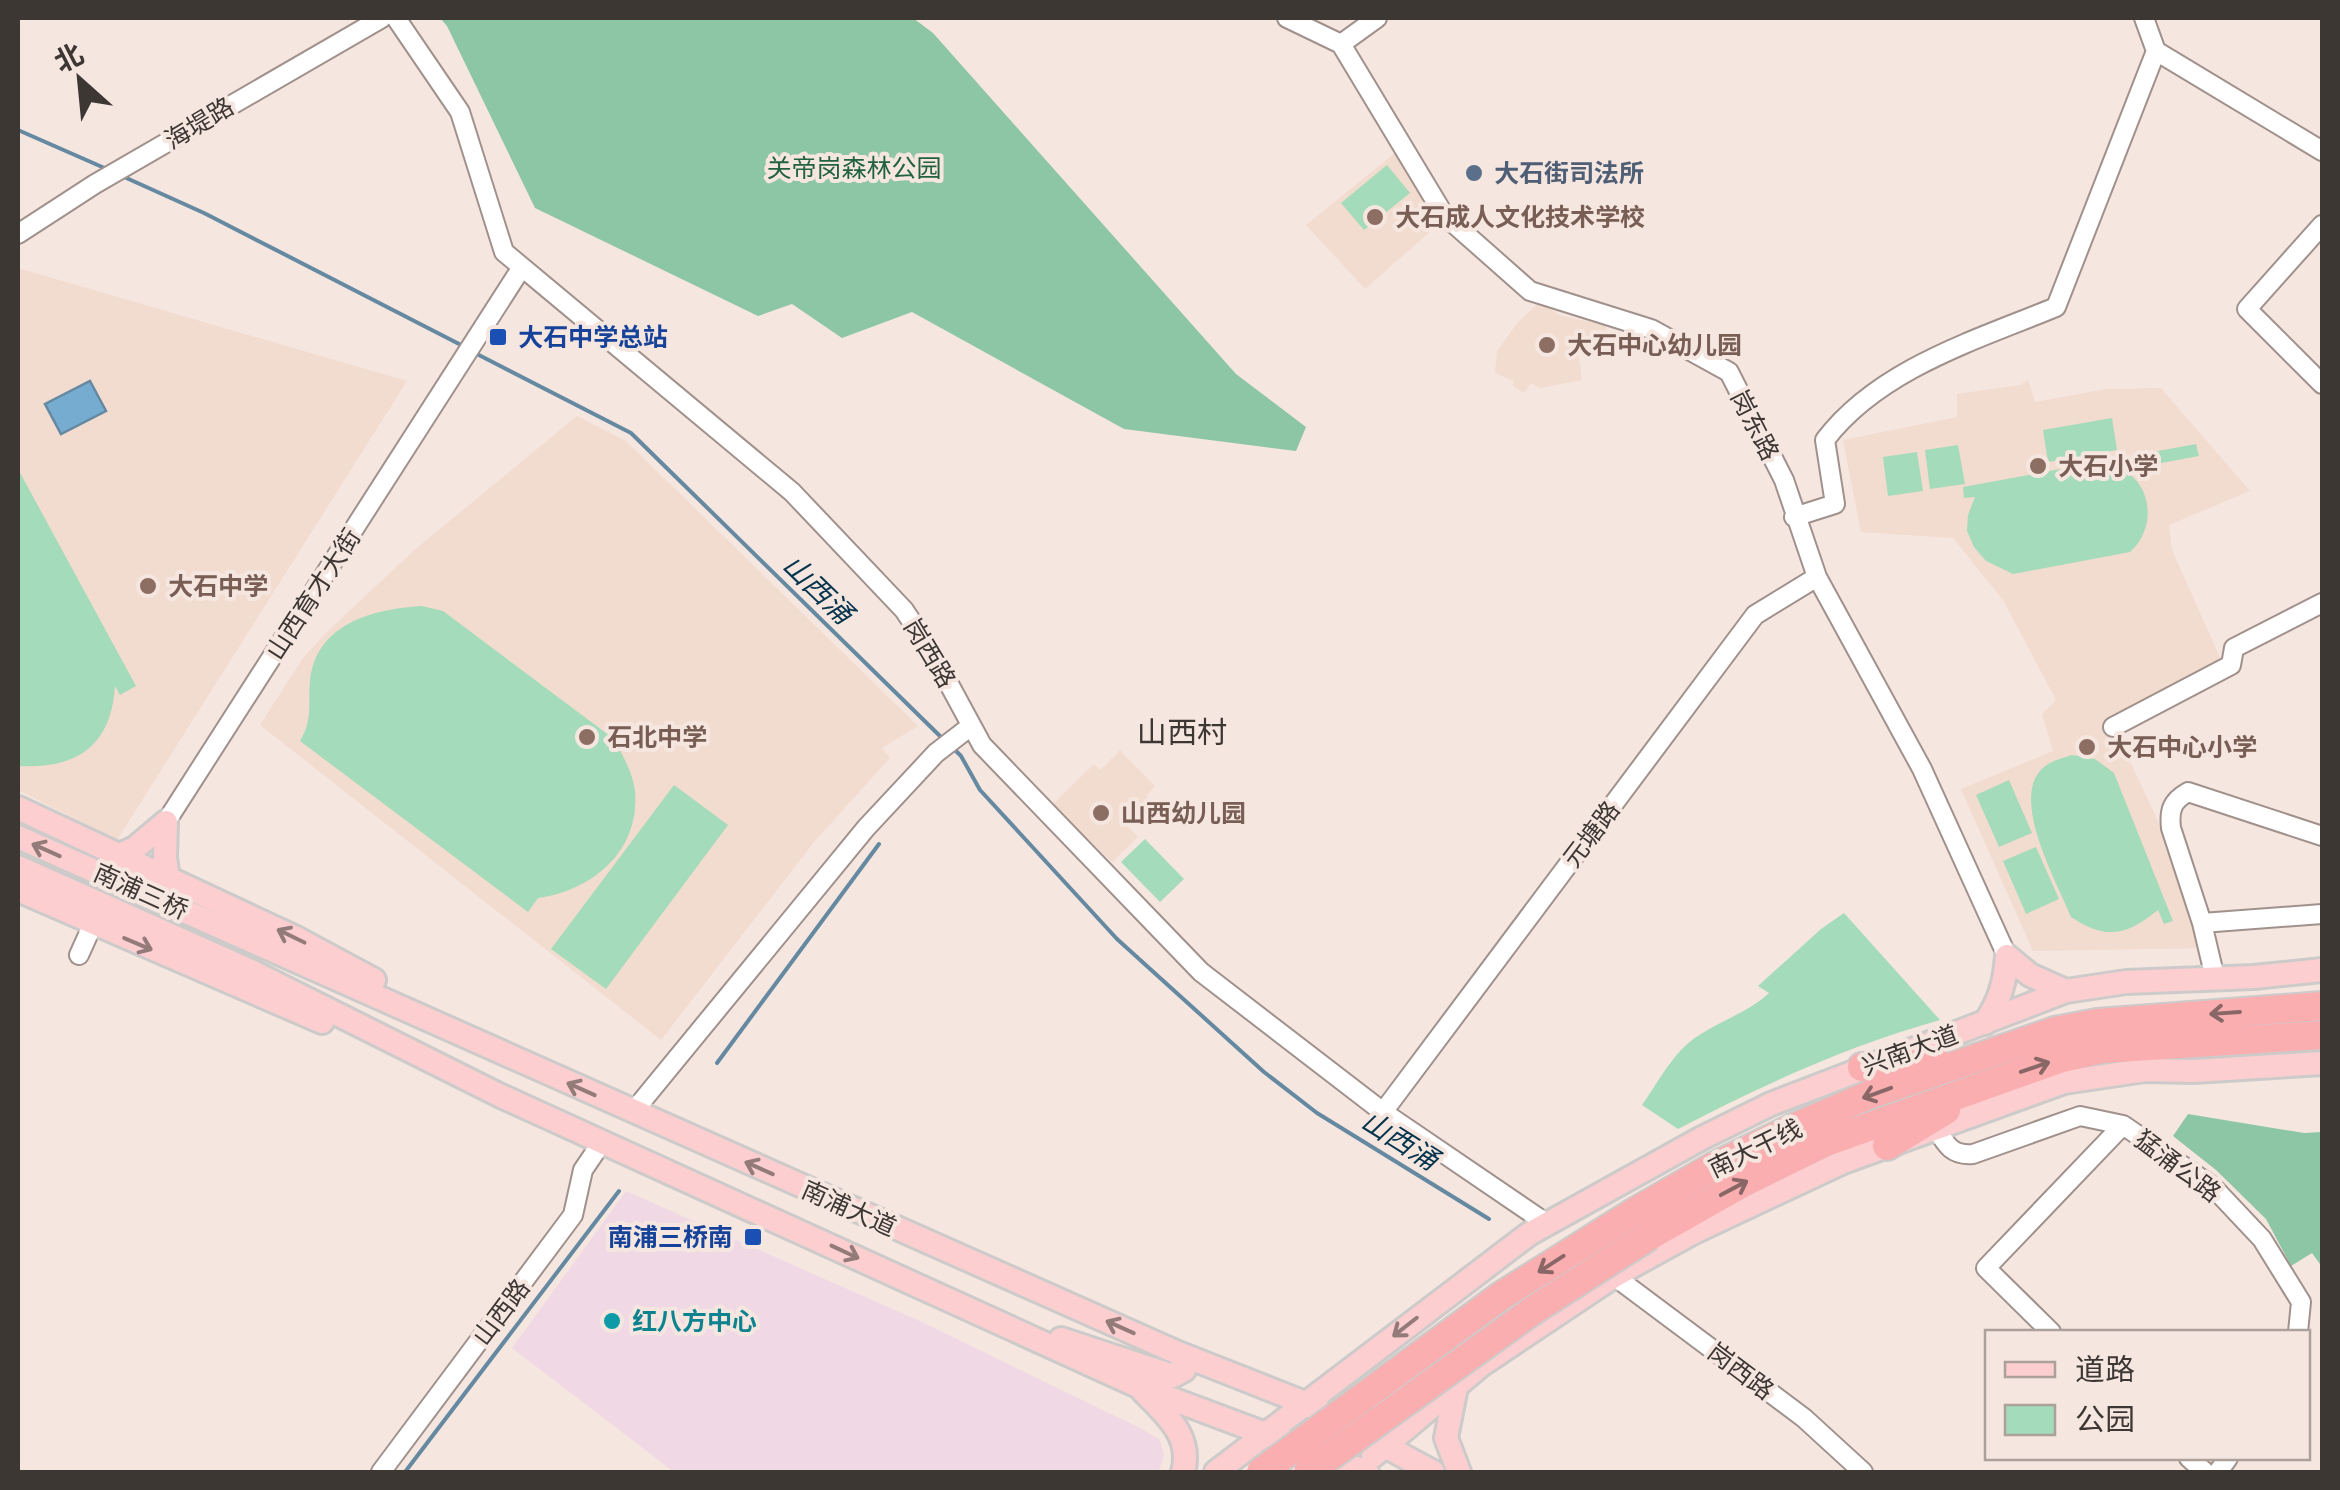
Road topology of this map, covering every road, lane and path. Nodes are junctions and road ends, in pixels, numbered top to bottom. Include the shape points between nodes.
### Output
1 (382, 18) edge
2 (396, 18) edge
3 (1287, 18) edge
4 (1377, 18) edge
5 (2144, 18) edge
6 (1340, 44) junction
7 (2156, 51) junction
8 (2322, 151) edge
9 (2322, 225) edge
10 (18, 234) edge
11 (522, 267) junction
12 (2322, 384) edge
13 (1794, 517) junction
14 (1817, 577) junction
15 (2322, 603) edge
16 (2113, 727) dead end
17 (963, 731) junction
18 (18, 808) edge
19 (166, 822) junction
20 (2322, 836) edge
21 (18, 837) edge
22 (120, 855) junction
23 (18, 867) edge
24 (168, 879) junction
25 (18, 890) edge
26 (2322, 914) edge
27 (2202, 923) junction
28 (93, 924) junction
29 (264, 946) joint
30 (79, 955) dead end
31 (2007, 956) junction
32 (2322, 970) edge
33 (251, 971) joint
34 (2215, 978) junction
35 (2066, 991) junction
36 (2322, 1006) edge
37 (1985, 1022) junction
38 (2322, 1035) edge
39 (2322, 1063) edge
40 (530, 1066) junction
41 (1862, 1067) junction
42 (1983, 1071) junction
43 (502, 1096) junction
44 (632, 1112) junction
45 (1383, 1112) junction
46 (2123, 1124) junction
47 (1936, 1128) junction
48 (602, 1142) junction
49 (1887, 1146) junction
50 (1641, 1224) junction
51 (1528, 1234) junction
52 (1598, 1286) junction
53 (1453, 1289) junction
54 (1009, 1326) junction
55 (2050, 1330) edge
56 (2298, 1330) edge
57 (1178, 1353) junction
58 (1481, 1366) junction
59 (1140, 1387) junction
60 (1456, 1387) junction
61 (1307, 1404) junction
62 (1266, 1434) junction
63 (1384, 1448) junction
64 (1358, 1471) edge
65 (381, 1472) edge
66 (1182, 1472) edge
67 (1216, 1472) edge
68 (1261, 1472) edge
69 (1308, 1472) edge
70 (1434, 1472) edge
71 (1459, 1472) edge
72 (1863, 1472) edge

1 - 10 street, 海堤路
2 - 11 street, 岗西路 via 460,112 504,252
3 - 6 street
4 - 6 street
5 - 7 street
6 - 13 street, 岗东路 via 1444,215 1530,291 1652,329 1728,372 1784,480
7 - 8 street
7 - 13 street via 2056,307 1940,355 1865,399 1825,440 1835,504
9 - 12 street via 2247,309
11 - 17 street, 岗西路 via 792,492 904,610 930,648
11 - 19 street, 山西育才大街
13 - 14 street, 岗东路
14 - 31 street, 岗东路 via 1922,769
14 - 45 street, 元塘路 via 1755,615
15 - 16 street via 2234,648 2232,665
17 - 44 street via 866,828
17 - 45 street, 岗西路 via 1201,972
18 - 22 main road
19 - 22 main road
19 - 24 main road
20 - 27 street via 2188,792 2176,799 2171,828
29 -> 21 main road, 南浦三桥
22 - 24 main road
23 - 33 main road, 南浦三桥
40 -> 24 main road via 296,938
25 - 28 main road
26 - 27 street
27 - 34 street
28 - 30 street
28 -> 43 main road
29 - 40 main road, 南浦大道
31 - 35 main road via 2030,976
31 - 37 main road via 2005,984
32 - 34 main road, 兴南大道
33 - 43 main road, 南浦大道
34 - 35 main road, 兴南大道
35 - 37 main road, 兴南大道
36 -> 42 highway, 南大干线 via 2055,1031
37 - 41 main road, 兴南大道
42 -> 38 highway, 南大干线 via 2102,1049
39 - 47 main road via 2145,1070 2064,1082
44 -> 40 main road, 南浦大道
42 -> 41 highway
41 - 51 main road, 兴南大道 via 1702,1138
42 - 49 highway
42 - 50 highway, 南大干线
43 - 48 main road, 南浦大道
57 -> 44 main road, 南浦大道
45 - 51 street, 岗西路
46 - 47 street, 猛涌公路 via 2080,1116 1961,1155
46 - 55 street via 1986,1268
46 - 56 street, 猛涌公路 via 2212,1186 2262,1239 2301,1302
47 - 49 main road
48 -> 54 main road, 南浦大道
48 - 65 street, 山西路 via 583,1170 573,1215
49 - 52 main road via 1694,1232
50 -> 68 highway, 南大干线, bridge via 1502,1296
50 - 69 highway, 南大干线, bridge
51 - 53 main road, 兴南大道
52 - 58 main road
52 - 72 street, 岗西路 via 1804,1418
53 - 58 main road via 1440,1332 1445,1348 1455,1359
53 -> 61 main road, 兴南大道
54 - 57 main road via 1173,1376 1184,1370
54 - 59 main road, 南浦大道
57 - 61 main road, 南浦大道
58 - 60 main road
59 - 62 main road, 南浦大道
59 - 66 main road via 1186,1444
60 - 63 main road
60 - 71 main road via 1446,1438
61 - 62 main road, 兴南大道
61 - 63 main road, 南浦大道
62 - 64 main road, 南浦大道
62 - 67 main road, 兴南大道
63 - 64 main road
63 - 70 main road, 南浦大道

